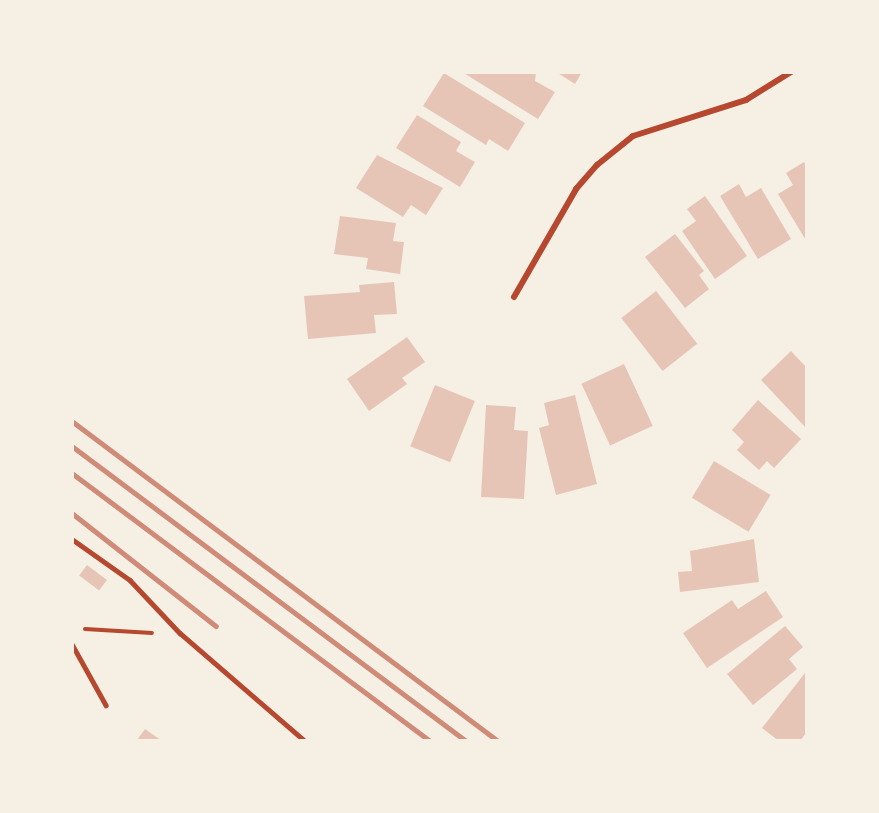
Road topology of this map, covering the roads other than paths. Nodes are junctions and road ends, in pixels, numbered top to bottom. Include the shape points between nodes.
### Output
1 (790, 72) edge
2 (514, 297) dead end
3 (72, 539) edge
4 (72, 644) edge
5 (106, 705) dead end
6 (305, 741) edge

1 - 2 street via 746,99 633,136 597,165 576,189
3 - 6 lane via 130,580 180,633
4 - 5 lane

